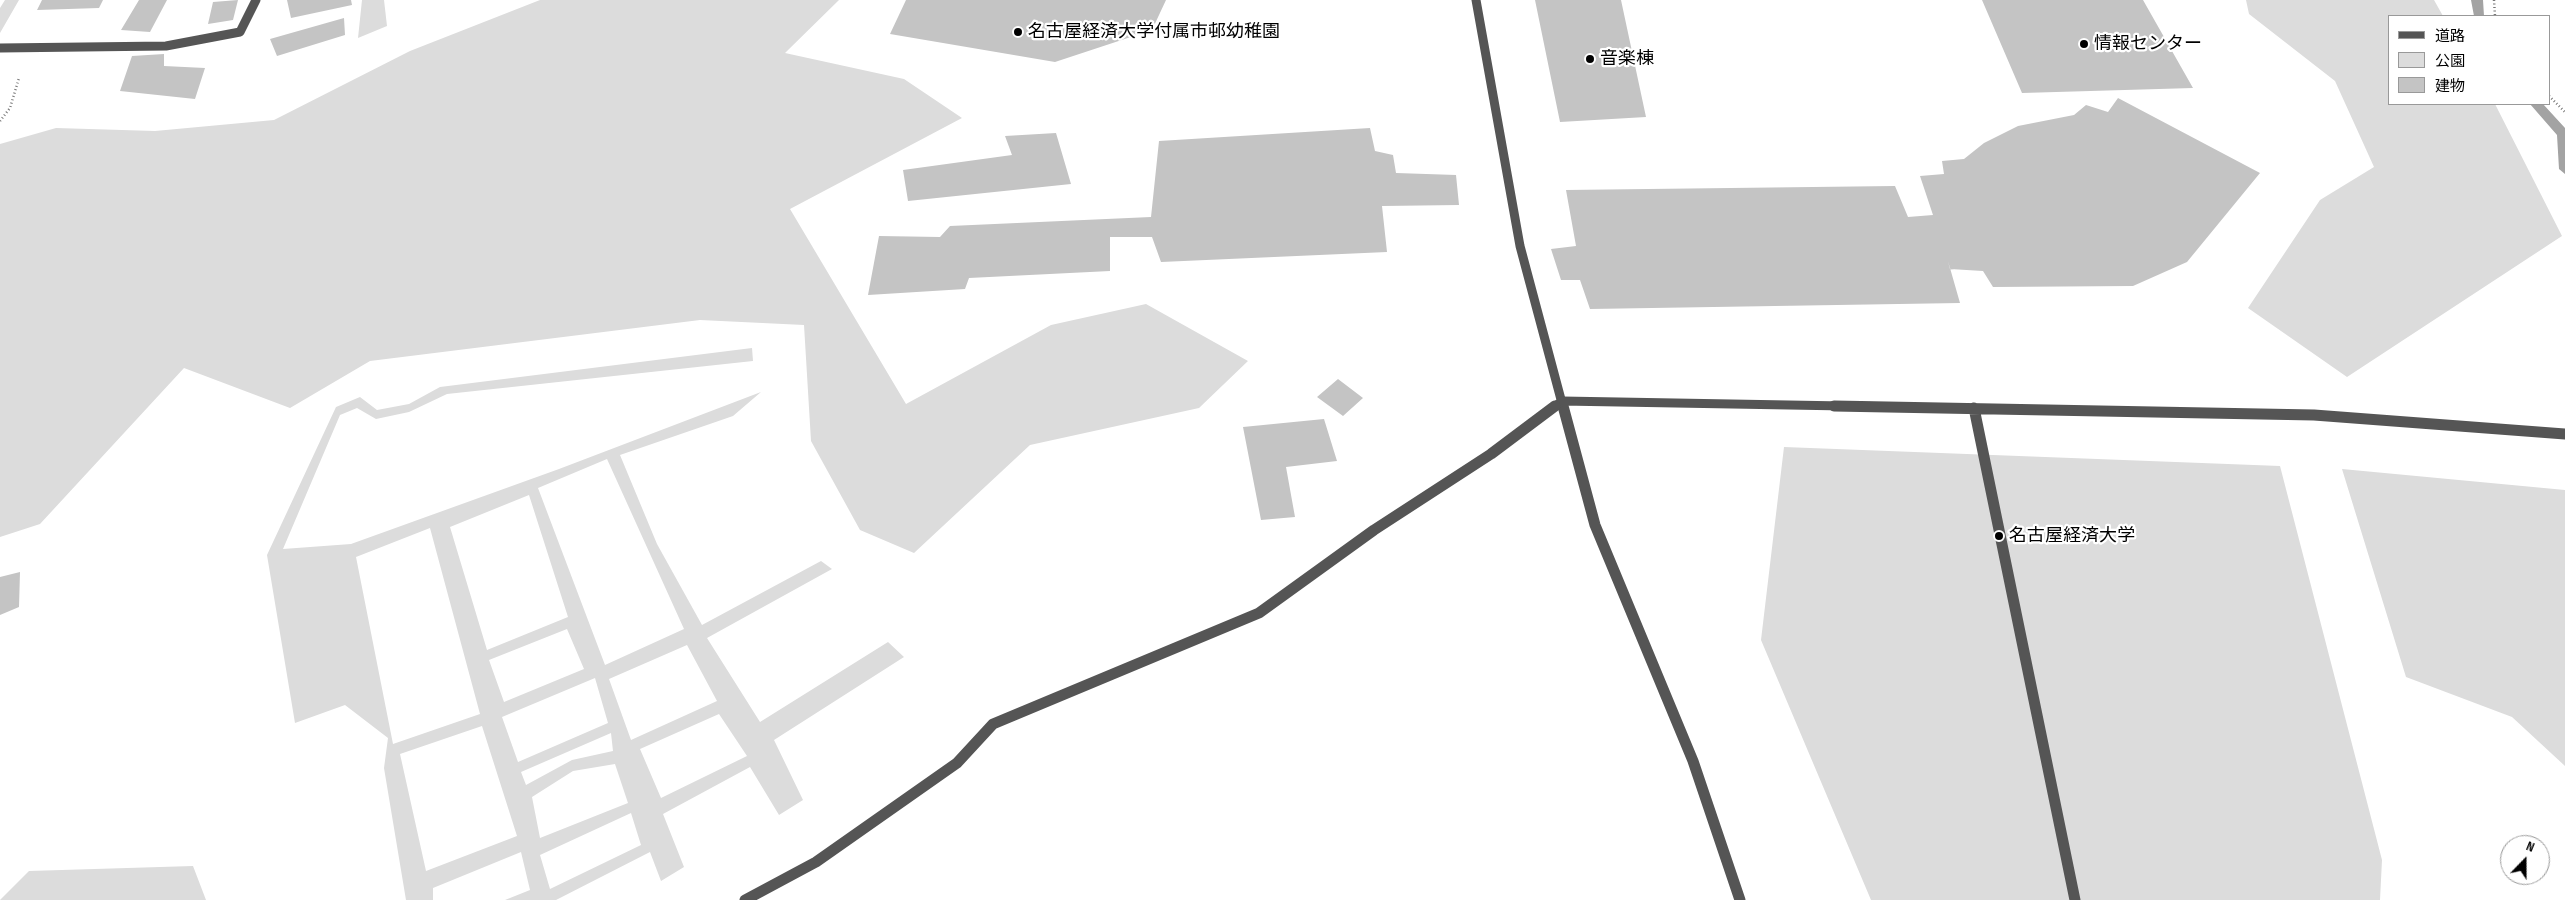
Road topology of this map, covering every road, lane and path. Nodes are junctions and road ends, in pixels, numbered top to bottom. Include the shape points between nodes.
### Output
1 (256, 0) edge
2 (1476, 0) edge
3 (2494, 0) edge
4 (2495, 15) edge
5 (0, 48) edge
6 (20, 76) dead end
7 (2550, 97) edge
8 (2565, 112) edge
9 (0, 121) edge
10 (1562, 401) junction
11 (1974, 408) junction
12 (2565, 434) edge
13 (745, 900) edge
14 (1740, 900) edge
15 (2075, 900) edge

1 - 5 street via 240,32 166,46
2 - 10 street via 1520,246
3 - 4 path
6 - 9 path via 16,92
7 - 8 path
10 - 11 street
10 - 13 street via 1259,613 993,724 957,763 816,862
10 - 14 street via 1595,525 1693,761
11 - 12 street via 2314,415
11 - 15 street

